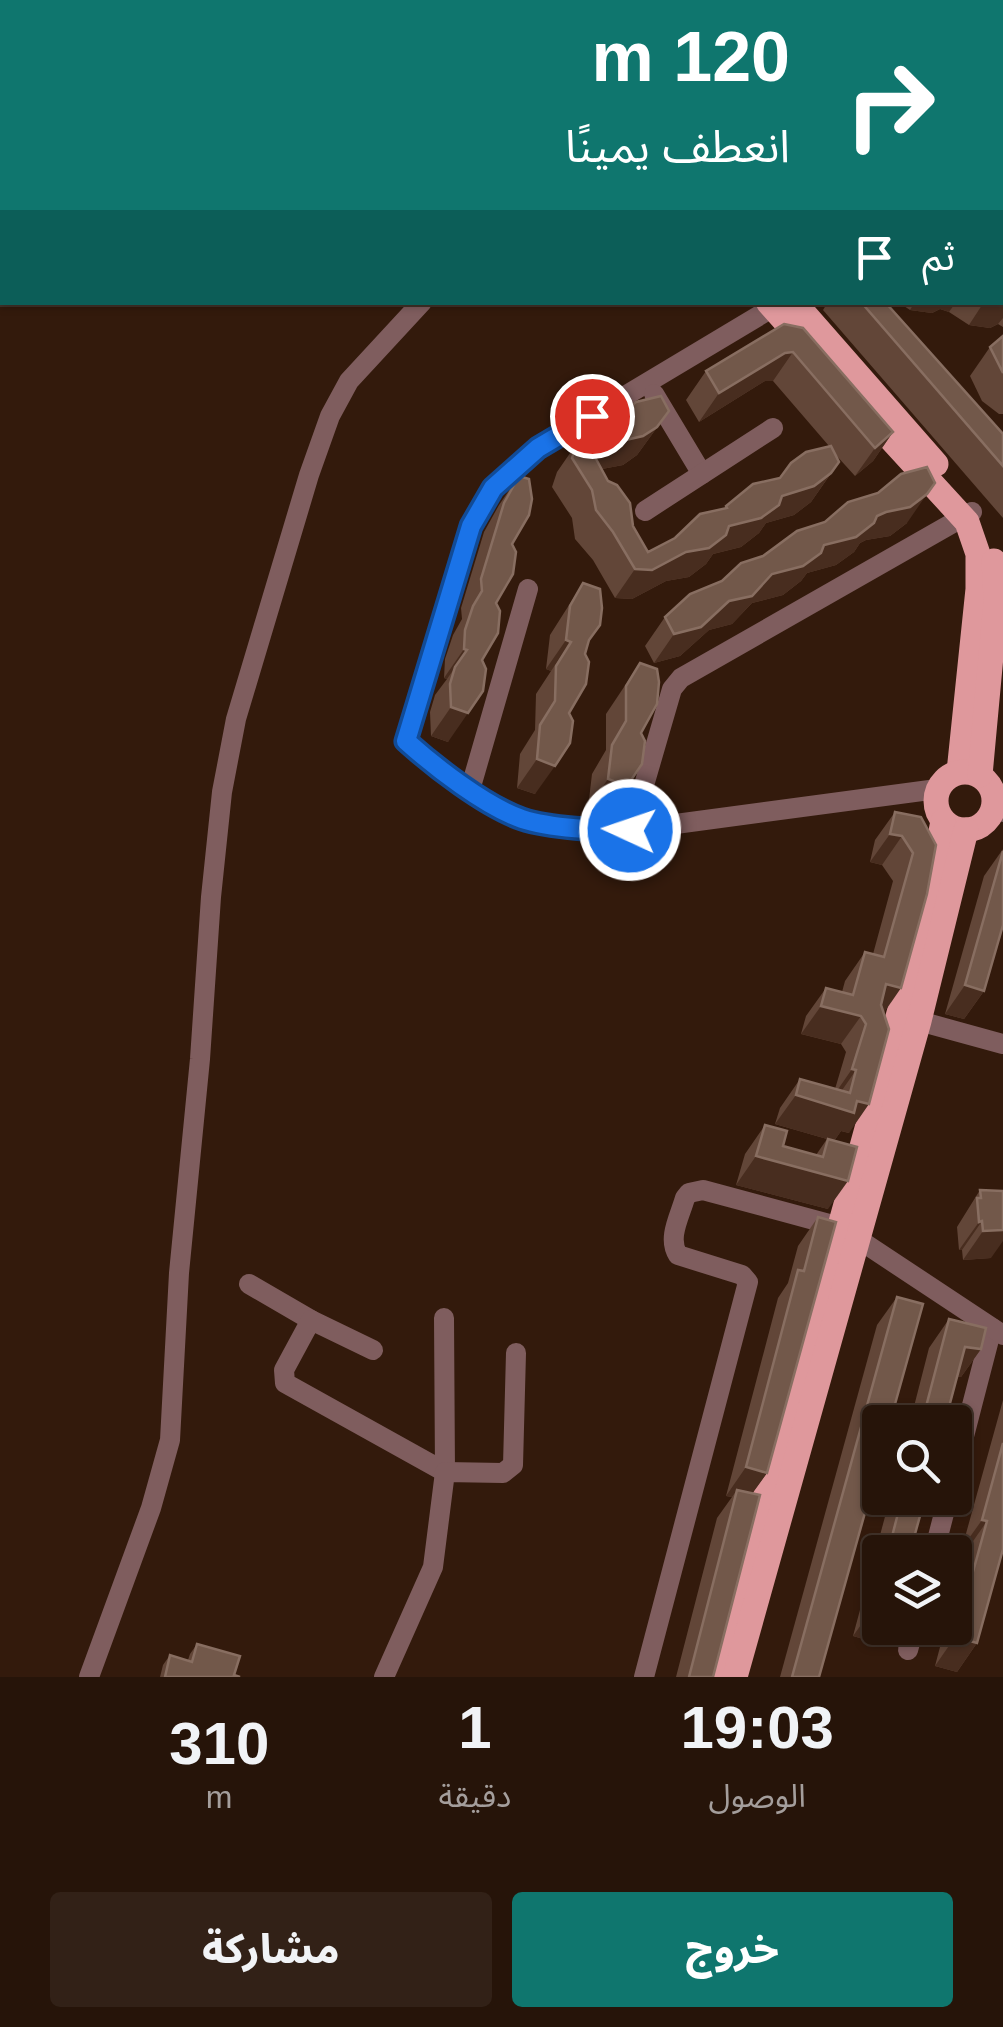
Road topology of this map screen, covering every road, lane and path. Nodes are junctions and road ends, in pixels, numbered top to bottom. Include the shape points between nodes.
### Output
1 (419, 305) edge
2 (777, 305) edge
3 (780, 305) edge
4 (647, 383) junction
5 (773, 428) dead end
6 (702, 474) junction
7 (645, 511) dead end
8 (967, 514) junction
9 (992, 556) edge
10 (528, 589) dead end
11 (969, 774) junction
12 (470, 790) junction
13 (937, 790) junction
14 (998, 810) edge
15 (955, 826) junction
16 (630, 830) junction
17 (919, 1021) junction
18 (1003, 1044) edge
19 (849, 1232) junction
20 (249, 1284) dead end
21 (444, 1318) dead end
22 (311, 1320) junction
23 (998, 1332) edge
24 (373, 1350) dead end
25 (516, 1353) dead end
26 (972, 1416) edge
27 (445, 1472) junction
28 (909, 1645) edge
29 (908, 1650) dead end
30 (88, 1677) edge
31 (384, 1677) edge
32 (644, 1677) edge
33 (716, 1677) edge
34 (735, 1677) edge

1 - 30 street via 349,382 330,416 236,719 211,897 170,1440 152,1508
2 - 4 street
3 - 8 main road
4 - 6 street
4 - 12 street via 538,448 493,488 471,526 406,741
5 - 6 street
6 - 7 street
8 - 9 main road
8 - 16 street via 680,678
9 - 11 main road via 996,602
10 - 12 street
11 - 13 main road via 946,778
11 - 14 main road via 993,794
12 - 16 street via 522,819
13 - 15 main road via 935,806
13 - 16 street
14 - 15 main road via 986,822
15 - 17 main road
15 - 19 main road via 922,930
17 - 18 street
17 - 19 main road
19 - 23 street
19 - 32 street via 703,1190 684,1198 673,1238 678,1255 748,1282
19 - 33 main road
19 - 34 main road
20 - 22 street
21 - 27 street
22 - 24 street
22 - 27 street via 284,1370 285,1383
23 - 26 street
25 - 27 street via 513,1466 503,1472
27 - 31 street via 433,1567
28 - 29 street

